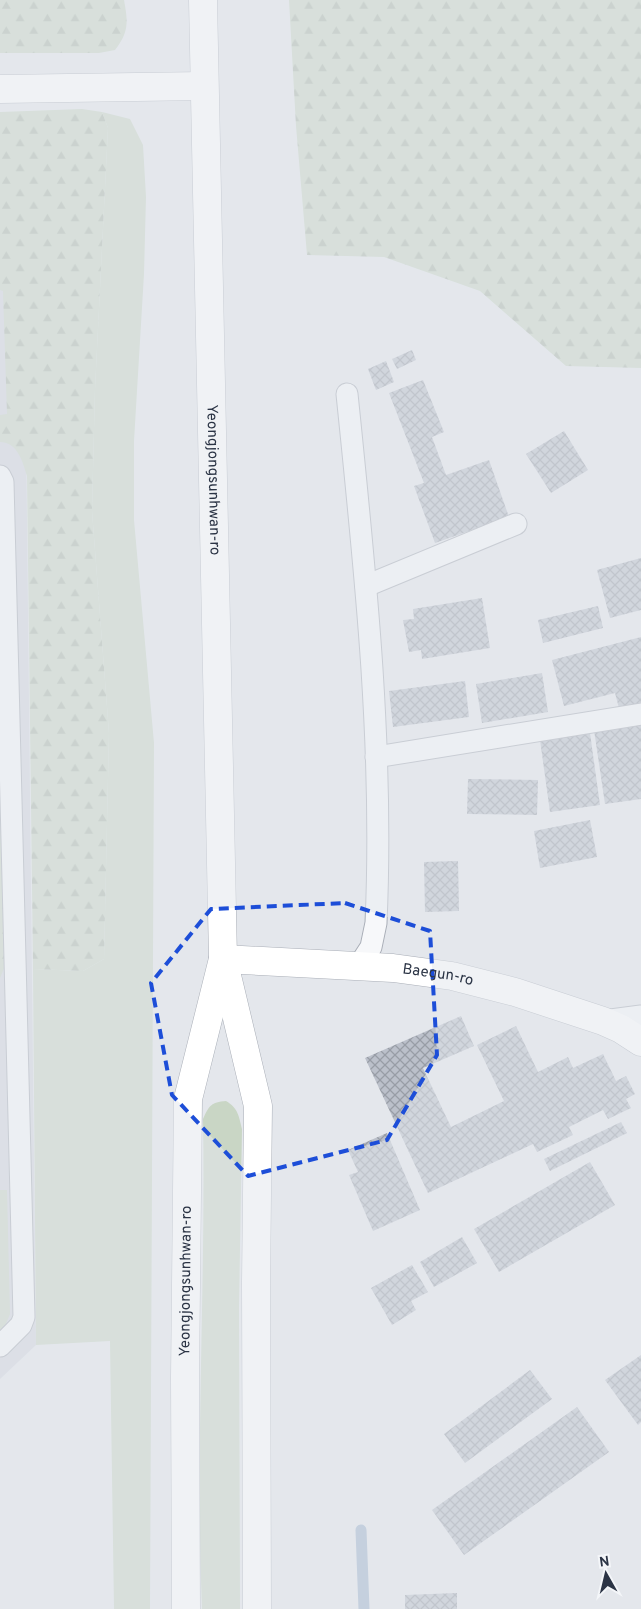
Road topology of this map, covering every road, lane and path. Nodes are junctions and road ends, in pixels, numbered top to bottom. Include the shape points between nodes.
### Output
1 (203, 0) edge
2 (204, 86) junction
3 (0, 89) edge
4 (347, 394) dead end
5 (0, 476) edge
6 (516, 524) dead end
7 (366, 586) junction
8 (641, 714) edge
9 (376, 757) junction
10 (223, 959) junction
11 (358, 967) junction
12 (8, 992) edge
13 (641, 1016) edge
14 (603, 1021) junction
15 (641, 1042) edge
16 (0, 1346) edge
17 (186, 1609) edge
18 (257, 1609) edge

1 - 2 main road, Yeongjongsunhwan-ro
2 - 3 main road
2 - 10 main road, Yeongjongsunhwan-ro
4 - 7 lane
5 - 12 lane via 3,482
6 - 7 lane
7 - 9 lane
8 - 9 lane
9 - 11 lane via 376,923 370,947
10 - 11 main road, Baegun-ro
10 - 17 main road, Yeongjongsunhwan-ro via 188,1098
10 - 18 main road, Yeongjongsunhwan-ro via 258,1106
11 - 14 main road, Baegun-ro via 452,976 515,992
12 - 16 lane via 24,1317 21,1326
13 - 14 lane
14 - 15 main road, Baegun-ro

